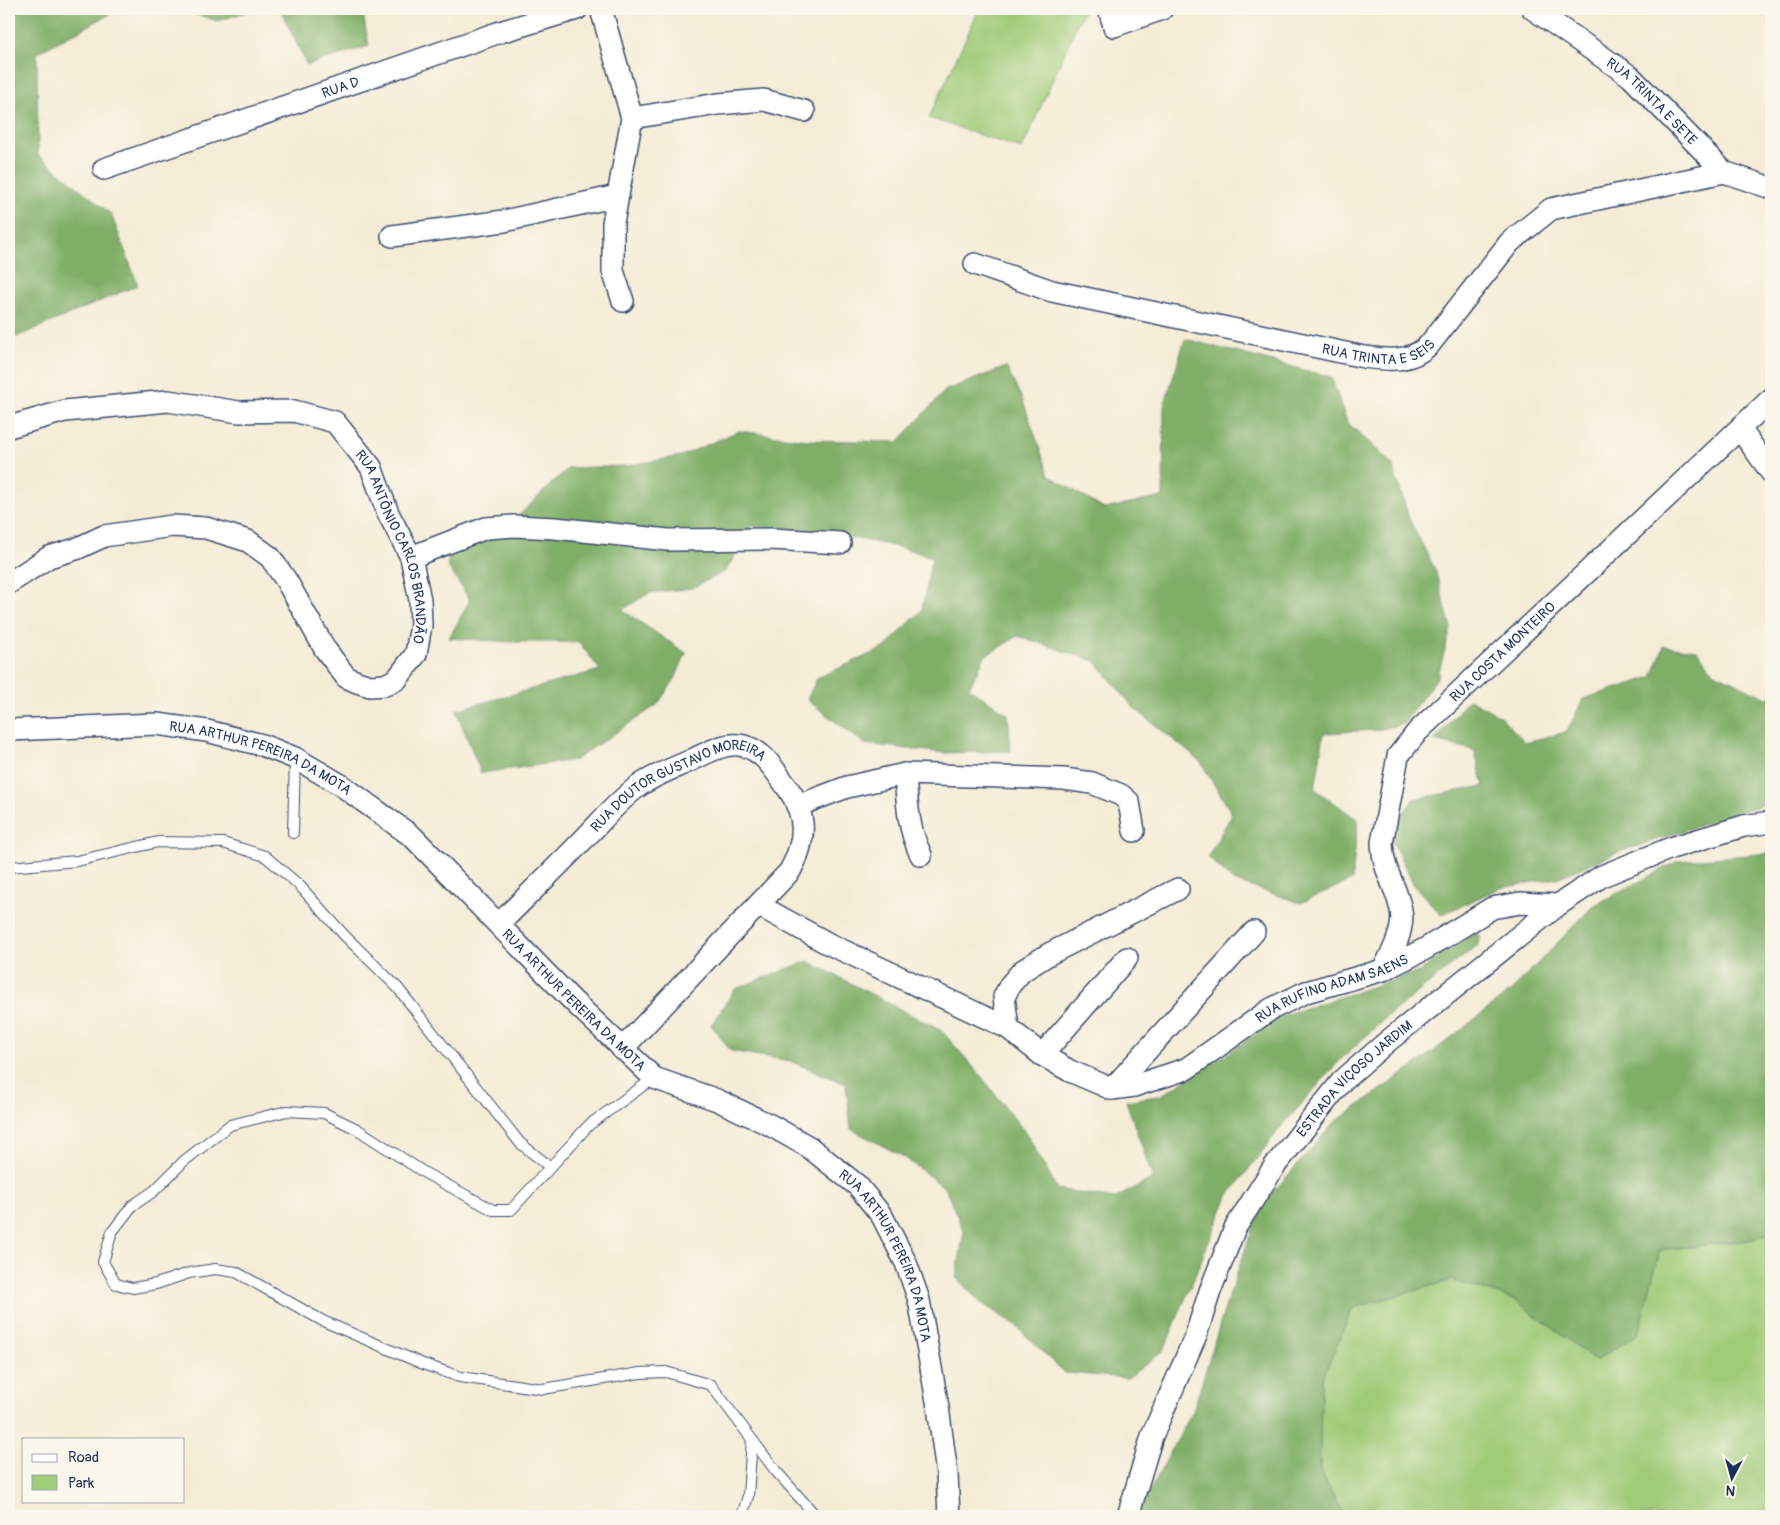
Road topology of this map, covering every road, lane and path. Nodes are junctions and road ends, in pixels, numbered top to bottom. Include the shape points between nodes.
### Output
1 (577, 9) edge
2 (601, 9) edge
3 (1109, 9) edge
4 (1162, 9) edge
5 (1533, 9) edge
6 (804, 112) dead end
7 (632, 118) junction
8 (104, 169) dead end
9 (1724, 172) junction
10 (1771, 188) edge
11 (617, 196) junction
12 (392, 236) dead end
13 (975, 264) dead end
14 (622, 301) dead end
15 (1771, 399) edge
16 (9, 427) edge
17 (1740, 430) junction
18 (1771, 472) edge
19 (840, 543) dead end
20 (411, 557) junction
21 (9, 583) edge
22 (9, 730) edge
23 (296, 758) junction
24 (905, 774) junction
25 (797, 806) junction
26 (1771, 822) edge
27 (1134, 831) dead end
28 (293, 833) dead end
29 (921, 856) dead end
30 (9, 867) edge
31 (1178, 889) dead end
32 (758, 905) junction
33 (1558, 905) junction
34 (499, 924) junction
35 (1254, 932) dead end
36 (1127, 958) dead end
37 (1383, 970) junction
38 (1008, 1028) junction
39 (622, 1049) junction
40 (1042, 1055) junction
41 (654, 1078) junction
42 (1112, 1089) junction
43 (550, 1167) junction
44 (752, 1440) junction
45 (742, 1516) edge
46 (816, 1516) edge
47 (949, 1516) edge
48 (1128, 1516) edge

1 - 8 street, RUA D via 500,32
2 - 7 street
3 - 4 street via 1114,26
5 - 9 street, RUA TRINTA E SETE via 1630,76
6 - 7 street via 764,100
7 - 11 street
9 - 10 street, RUA TRINTA E SETE
9 - 13 street, RUA TRINTA E SEIS via 1551,209 1510,242 1429,345 1419,355 1403,360 1364,357 1052,291
11 - 12 street via 504,221
11 - 14 street via 613,223 613,271
15 - 17 street, RUA COSTA MONTEIRO
16 - 20 street, RUA ANTÔNIO CARLOS BRANDÃO via 66,411 168,401 239,412 294,411 335,422 371,467 388,512
17 - 18 street
17 - 37 street, RUA COSTA MONTEIRO via 1418,732 1398,756 1382,857 1402,921
19 - 20 street via 771,539 668,540 514,526 486,528
20 - 21 street, RUA ANTÔNIO CARLOS BRANDÃO via 420,600 421,626 416,654 397,679 385,685 370,686 346,677 325,650 270,557 248,541 227,532 172,526 104,536 49,557
22 - 23 street, RUA ARTHUR PEREIRA DA MOTA via 157,724 207,731 262,745
23 - 28 lane
23 - 34 street, RUA ARTHUR PEREIRA DA MOTA via 402,827
24 - 25 street via 847,787
24 - 27 street via 1092,783 1109,788 1130,802
24 - 29 street via 909,823
25 - 32 street, RUA DOUTOR GUSTAVO MOREIRA via 803,838 800,853 790,871
25 - 34 street, RUA DOUTOR GUSTAVO MOREIRA via 791,793 756,750 742,745 713,750 638,787
26 - 33 street, ESTRADA VIÇOSO JARDIM via 1744,826 1672,848 1602,876
30 - 43 lane via 77,861 158,842 223,843 265,856 300,885 397,988 520,1143
31 - 38 street via 1022,971 1004,997
32 - 38 street via 827,943
32 - 39 street, RUA DOUTOR GUSTAVO MOREIRA
33 - 37 street, RUA RUFINO ADAM SAENS via 1520,903 1492,908 1425,949
33 - 48 street, ESTRADA VIÇOSO JARDIM via 1342,1081 1274,1167 1235,1228 1196,1335 1152,1436
34 - 39 street, RUA ARTHUR PEREIRA DA MOTA
35 - 42 street
36 - 40 street
37 - 42 street, RUA RUFINO ADAM SAENS via 1306,992 1280,1005 1186,1069 1156,1081
38 - 40 street
39 - 41 street, RUA ARTHUR PEREIRA DA MOTA
40 - 42 street
41 - 43 lane via 590,1124
41 - 47 street, RUA ARTHUR PEREIRA DA MOTA via 717,1100 808,1147 858,1186 882,1216 906,1263 919,1300 938,1407
43 - 44 lane via 511,1210 493,1210 425,1173 357,1129 324,1113 286,1112 230,1125 184,1161 154,1191 132,1206 112,1232 103,1262 116,1284 133,1288 189,1273 215,1269 236,1272 323,1321 460,1377 542,1389 666,1372 712,1385
44 - 45 lane via 748,1496
44 - 46 lane

